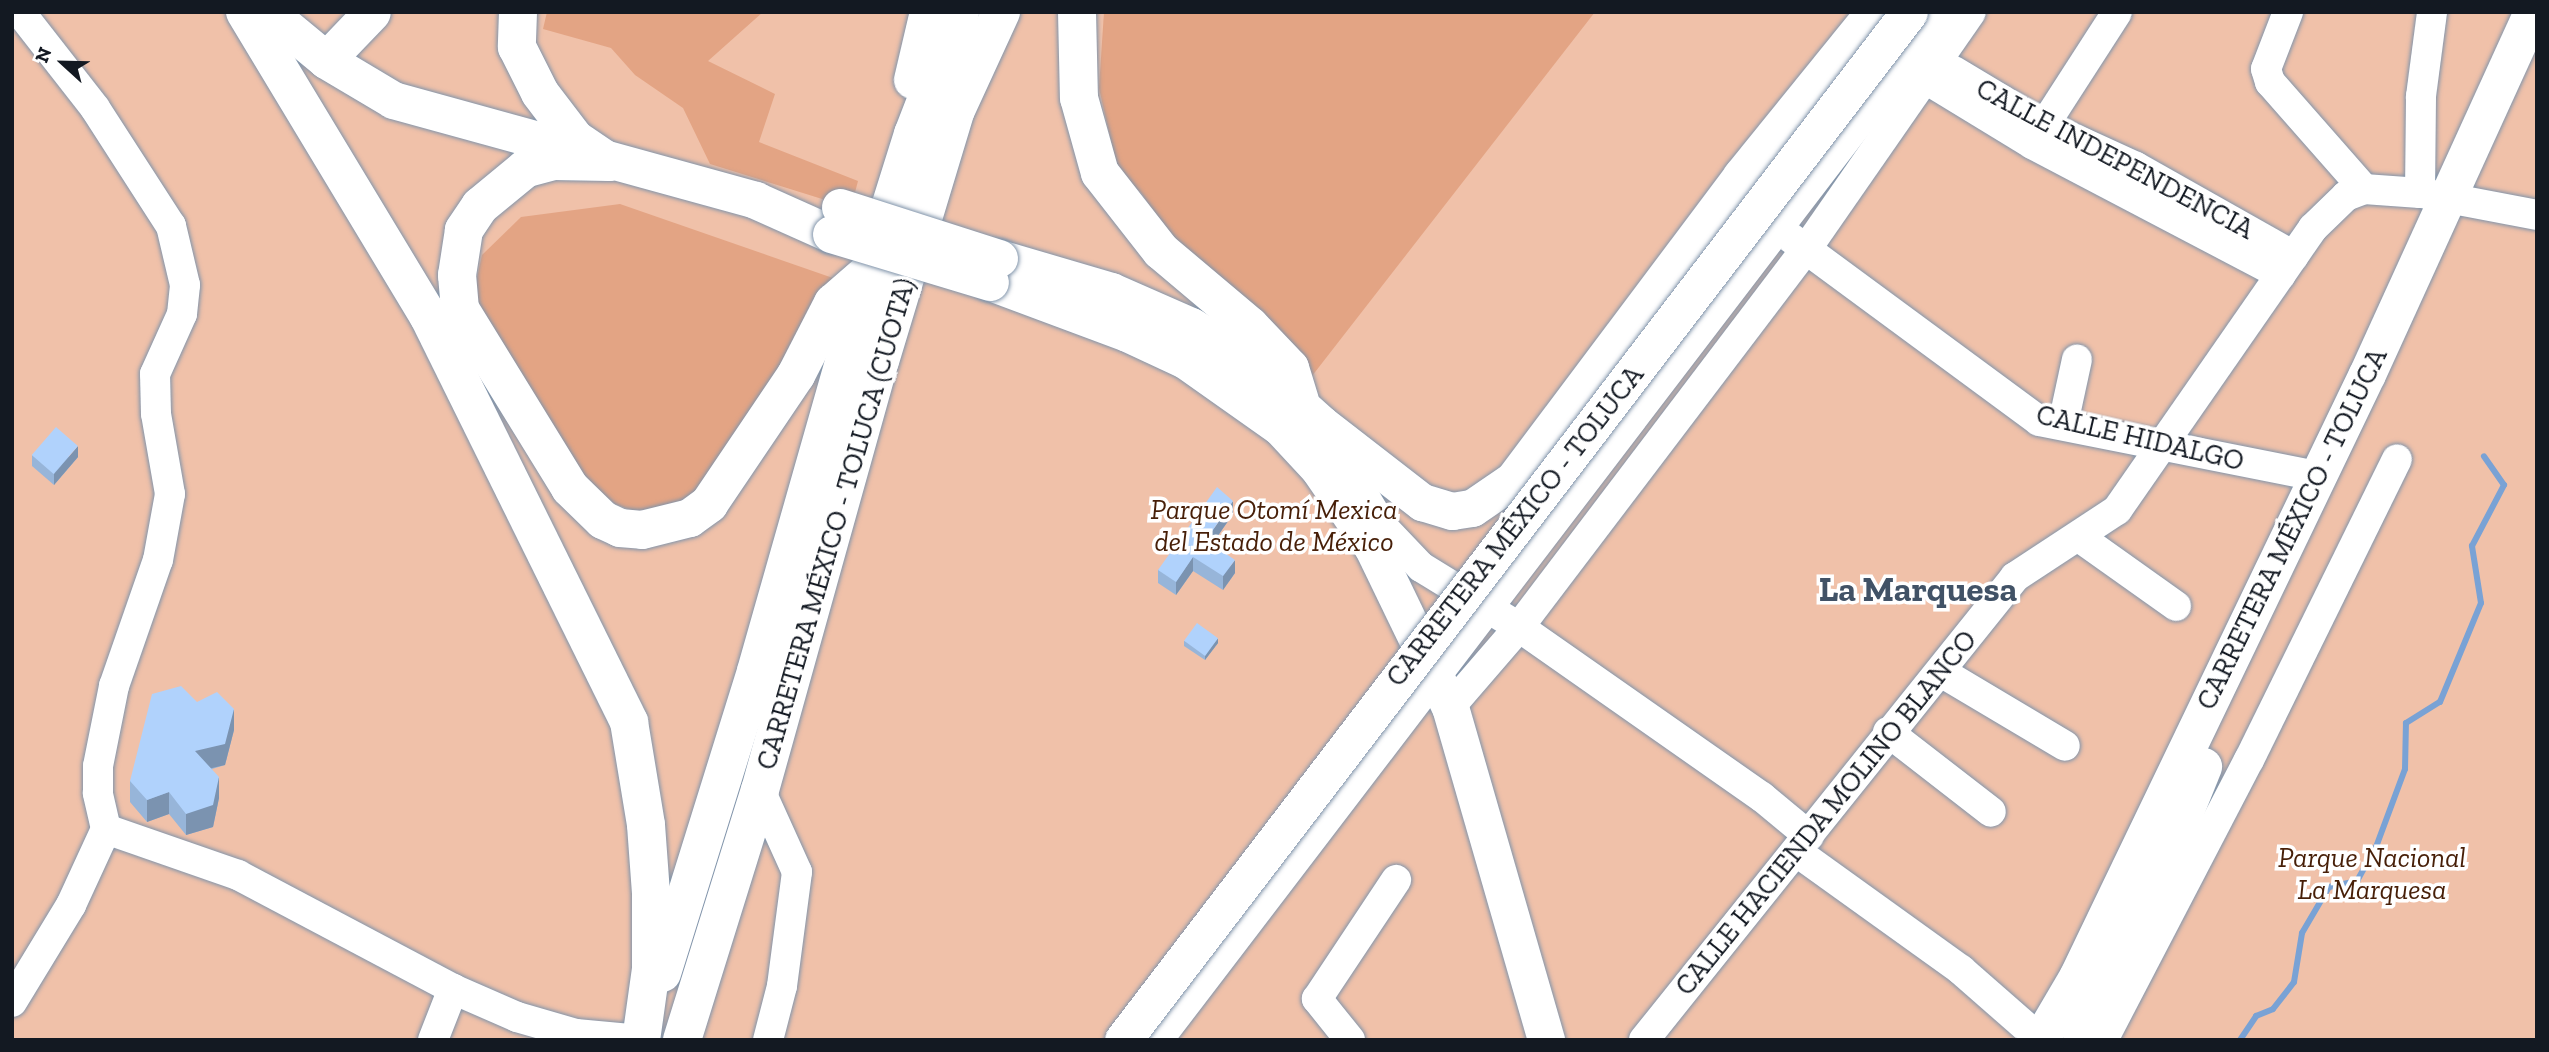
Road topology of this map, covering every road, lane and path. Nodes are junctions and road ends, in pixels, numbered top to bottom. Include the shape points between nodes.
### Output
1 (20, 12) edge
2 (245, 12) edge
3 (268, 12) edge
4 (372, 12) edge
5 (518, 12) edge
6 (929, 12) edge
7 (960, 12) edge
8 (1001, 12) edge
9 (1077, 12) edge
10 (1874, 12) edge
11 (1909, 12) edge
12 (1943, 12) edge
13 (1971, 12) edge
14 (2118, 12) edge
15 (2288, 12) edge
16 (2432, 12) edge
17 (2532, 12) edge
18 (326, 60) junction
19 (1921, 63) junction
20 (913, 134) junction
21 (2038, 134) junction
22 (609, 162) junction
23 (2364, 189) junction
24 (2434, 196) junction
25 (2537, 215) edge
26 (1778, 229) junction
27 (1807, 248) junction
28 (2288, 266) junction
29 (870, 271) junction
30 (2077, 359) dead end
31 (1300, 417) junction
32 (2063, 424) junction
33 (2158, 447) junction
34 (2397, 459) dead end
35 (2316, 475) junction
36 (2079, 537) junction
37 (2176, 606) dead end
38 (1488, 608) junction
39 (2245, 626) junction
40 (1519, 627) junction
41 (1941, 672) junction
42 (1443, 693) junction
43 (1888, 732) junction
44 (2065, 746) dead end
45 (760, 790) junction
46 (1991, 812) dead end
47 (106, 829) junction
48 (1803, 844) junction
49 (1396, 880) dead end
50 (453, 989) junction
51 (12, 1002) edge
52 (2027, 1035) edge
53 (576, 1037) edge
54 (433, 1040) edge
55 (641, 1040) edge
56 (682, 1040) edge
57 (768, 1040) edge
58 (1123, 1040) edge
59 (1158, 1040) edge
60 (1350, 1040) edge
61 (1546, 1040) edge
62 (1644, 1040) edge
63 (2081, 1040) edge
64 (2103, 1040) edge

1 - 47 street via 95,108 171,226 185,285 182,314 155,374 156,414 170,494 158,560 114,686 98,766 97,793
2 - 55 highway via 429,317 629,722 646,825 651,893 651,969
3 - 18 main road
4 - 18 main road
5 - 22 highway via 517,47 540,93 575,139
6 - 20 highway via 911,87
7 - 20 highway, CARRETERA MÉXICO - TOLUCA (CUOTA)
8 - 45 highway, CARRETERA MÉXICO - TOLUCA (CUOTA) via 956,110 880,361
9 - 31 highway via 1079,98 1100,173 1161,251 1250,326 1290,368
10 - 31 main road via 1741,176 1513,480 1494,496 1472,508 1452,511 1422,502
11 - 58 main road, CARRETERA MÉXICO - TOLUCA, bridge
12 - 19 street
13 - 19 street
14 - 21 street
15 - 23 street via 2266,69 2270,82
16 - 24 street via 2421,96
17 - 24 main road, CARRETERA MÉXICO - TOLUCA
18 - 22 main road via 394,100
19 - 21 street, CALLE INDEPENDENCIA
19 - 26 street
19 - 27 street
20 - 29 highway, CARRETERA MÉXICO - TOLUCA (CUOTA)
21 - 28 street, CALLE INDEPENDENCIA
22 - 29 highway via 554,161 525,169 480,206 464,230 457,275 460,309 570,488 603,520 620,528 642,530 690,519 709,504 796,375 833,303
22 - 31 main road, bridge via 836,220 994,270 1111,291 1191,326 1261,369
23 - 24 street
23 - 28 street, CALLE HACIENDA MOLINO BLANCO via 2338,202 2313,228
24 - 25 street
24 - 35 main road, CARRETERA MÉXICO - TOLUCA
26 - 27 street, CALLE HIDALGO
26 - 38 street
27 - 32 street, CALLE HIDALGO via 2015,408 2039,421
27 - 40 street
28 - 33 street, CALLE HACIENDA MOLINO BLANCO
29 - 55 highway, CARRETERA MÉXICO - TOLUCA (CUOTA) via 756,671
30 - 32 street
31 - 38 street via 1383,527 1421,567
31 - 42 main road via 1319,469 1373,548
32 - 33 street, CALLE HIDALGO
33 - 35 street, CALLE HIDALGO
33 - 36 street, CALLE HACIENDA MOLINO BLANCO via 2117,510
34 - 64 street
35 - 39 main road, CARRETERA MÉXICO - TOLUCA
36 - 37 street
36 - 41 street, CALLE HACIENDA MOLINO BLANCO via 2015,577
38 - 40 street
38 - 42 street
39 - 52 main road via 2163,742
39 - 52 main road, CARRETERA MÉXICO - TOLUCA via 2077,977
39 - 63 main road via 2218,729 2136,933
40 - 42 street
40 - 48 street via 1762,797
41 - 43 street, CALLE HACIENDA MOLINO BLANCO
41 - 44 street
42 - 59 street
42 - 61 main road
43 - 46 street
43 - 48 street, CALLE HACIENDA MOLINO BLANCO
45 - 56 highway, CARRETERA MÉXICO - TOLUCA (CUOTA)
45 - 57 street via 797,872 782,986
47 - 50 street via 238,875
47 - 51 street via 71,905
48 - 52 street via 1961,970
48 - 62 street, CALLE HACIENDA MOLINO BLANCO
49 - 60 street via 1318,999
50 - 53 street
50 - 54 street
53 - 55 street

